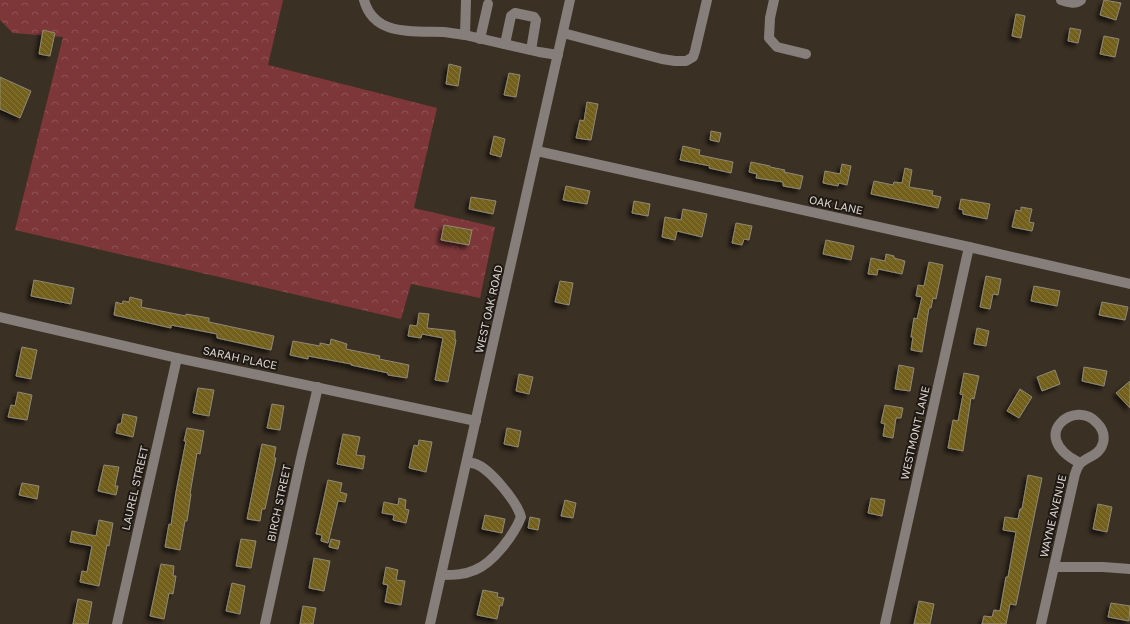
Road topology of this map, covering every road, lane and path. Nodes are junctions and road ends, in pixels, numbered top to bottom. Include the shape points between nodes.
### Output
1 (364, 0) edge
2 (466, 0) edge
3 (570, 0) edge
4 (707, 0) edge
5 (774, 0) edge
6 (1061, 0) edge
7 (1081, 0) edge
8 (488, 4) dead end
9 (563, 33) junction
10 (465, 35) junction
11 (480, 39) junction
12 (505, 44) junction
13 (531, 50) junction
14 (806, 54) dead end
15 (558, 55) junction
16 (537, 151) junction
17 (969, 247) junction
18 (1130, 284) edge
19 (0, 317) edge
20 (177, 358) junction
21 (318, 387) junction
22 (476, 421) junction
23 (467, 462) junction
24 (1078, 462) dead end
25 (1054, 567) junction
26 (1130, 569) edge
27 (441, 575) junction
28 (117, 624) edge
29 (265, 624) edge
30 (430, 624) edge
31 (885, 624) edge
32 (1041, 624) edge

1 - 10 street via 372,17 393,29
2 - 10 street
3 - 9 street, WEST OAK ROAD
4 - 9 street via 693,57 686,62 662,59
5 - 14 street via 769,38 777,48
6 - 7 street via 1073,3
8 - 11 street
9 - 15 street, WEST OAK ROAD
10 - 11 street
11 - 12 street
12 - 13 street
12 - 13 street via 511,16 515,12 534,17 536,20
13 - 15 street
15 - 16 street, WEST OAK ROAD
16 - 17 street, OAK LANE
16 - 22 street, WEST OAK ROAD
17 - 18 street, OAK LANE
17 - 31 street, WESTMONT LANE
19 - 20 street, SARAH PLACE
20 - 21 street, SARAH PLACE
20 - 28 street, LAUREL STREET
21 - 22 street, SARAH PLACE
21 - 29 street, BIRCH STREET
22 - 23 street, WEST OAK ROAD
23 - 27 street, WEST OAK ROAD
23 - 27 street via 485,469 508,494 521,517 510,537 489,562 476,570
24 - 25 street, WAYNE AVENUE via 1059,447 1056,434 1061,422 1081,414 1095,420 1100,426 1103,442 1099,451 1079,465 1075,474
25 - 26 street
25 - 32 street, WAYNE AVENUE
27 - 30 street, WEST OAK ROAD

